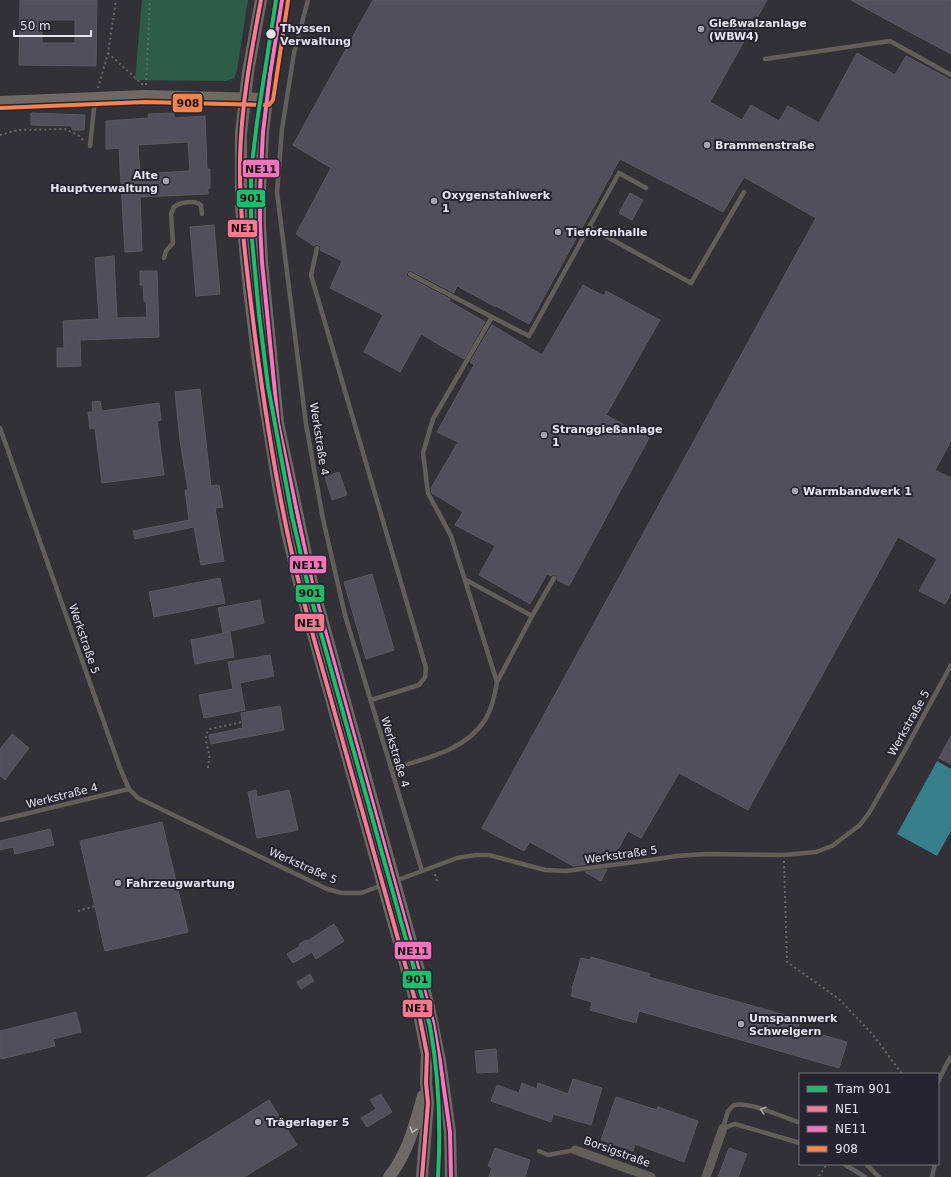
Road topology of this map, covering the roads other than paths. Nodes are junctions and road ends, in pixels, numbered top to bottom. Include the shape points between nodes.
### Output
1 (261, 0) edge
2 (282, 0) edge
3 (308, 0) edge
4 (765, 59) dead end
5 (951, 75) edge
6 (245, 98) junction
7 (267, 98) junction
8 (94, 99) junction
9 (0, 102) edge
10 (90, 146) road end
11 (646, 188) dead end
12 (744, 192) dead end
13 (202, 214) dead end
14 (589, 227) junction
15 (317, 248) dead end
16 (164, 258) dead end
17 (410, 274) dead end
18 (492, 317) junction
19 (0, 428) edge
20 (554, 578) dead end
21 (466, 580) junction
22 (532, 616) junction
23 (951, 665) edge
24 (497, 682) junction
25 (371, 700) junction
26 (391, 769) junction
27 (129, 789) junction
28 (0, 820) edge
29 (383, 864) junction
30 (422, 871) junction
31 (951, 1057) edge
32 (939, 1080) edge
33 (426, 1083) junction
34 (799, 1123) edge
35 (723, 1128) junction
36 (799, 1143) edge
37 (575, 1150) joint
38 (539, 1151) dead end
39 (846, 1165) edge
40 (867, 1165) edge
41 (935, 1165) edge
42 (389, 1177) edge
43 (422, 1177) edge
44 (451, 1177) edge
45 (651, 1177) edge
46 (706, 1177) edge
47 (865, 1177) edge
48 (879, 1177) edge
49 (932, 1177) edge

1 - 6 main road
2 - 7 main road
3 - 25 lane, Werkstraße 4 via 294,53 282,129 277,192 306,424 320,504 345,615
4 - 5 lane via 890,41
6 - 7 main road
6 - 8 main road via 168,96
6 - 29 main road via 241,134 241,207 257,354 278,485 300,587
7 - 29 main road via 263,132 260,224 278,424 312,583
8 - 9 main road
8 - 10 lane
11 - 14 lane via 619,173
12 - 14 lane via 692,284
13 - 16 lane via 200,205 196,202 181,203 174,207 173,243
14 - 18 lane via 529,336
15 - 25 lane via 311,275 426,668 425,677 419,684
17 - 18 lane
18 - 21 lane via 433,419 423,453 428,493 451,536
19 - 27 lane, Werkstraße 5
20 - 22 lane
21 - 22 lane
21 - 24 lane
22 - 24 lane
23 - 30 lane, Werkstraße 5 via 869,813 860,825 832,846 816,852 784,855 677,856 566,871 545,870 489,855 476,855 457,858
24 - 26 lane via 494,700 485,719 474,733 446,752
25 - 26 lane, Werkstraße 4
26 - 30 lane, Werkstraße 4
27 - 28 lane, Werkstraße 4
27 - 30 lane, Werkstraße 5 via 138,798 327,889 342,893 360,893
29 - 33 main road, bridge via 427,1054
29 - 44 main road, bridge via 429,1007 450,1132
31 - 32 lane
33 -> 42 main road via 407,1149
33 - 43 main road via 428,1103
34 -> 35 lane via 741,1103 728,1111
35 - 36 lane via 735,1124
35 - 46 street
37 - 38 lane via 548,1155
37 - 45 street, Borsigstraße
39 - 47 lane
40 - 48 lane
41 - 49 lane

